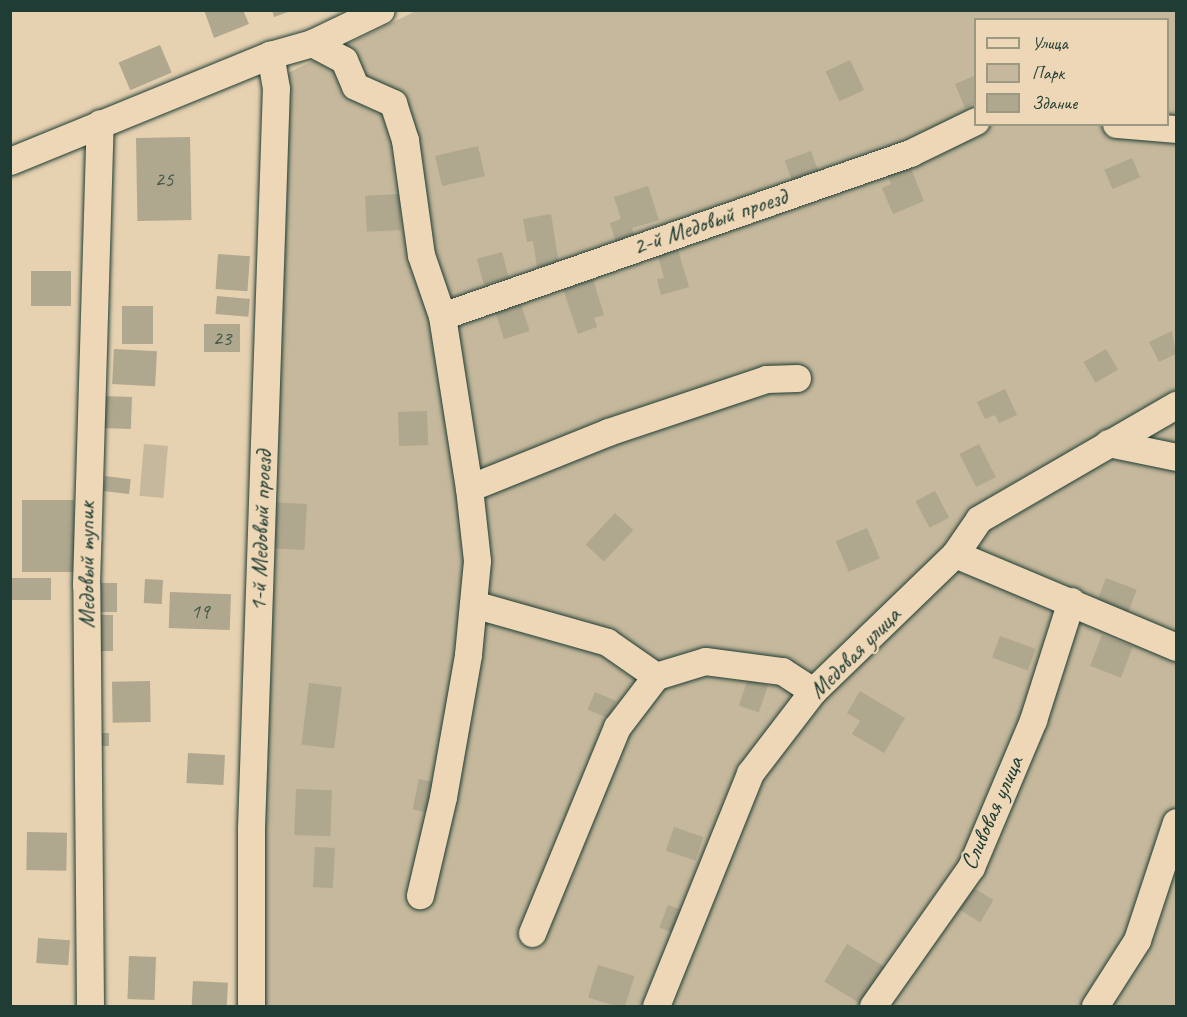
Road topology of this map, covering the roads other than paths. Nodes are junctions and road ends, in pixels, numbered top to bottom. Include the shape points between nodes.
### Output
1 (381, 10) edge
2 (312, 43) junction
3 (270, 55) junction
4 (974, 121) edge
5 (100, 123) junction
6 (1140, 126) edge
7 (1176, 129) edge
8 (10, 161) edge
9 (442, 316) junction
10 (797, 378) dead end
11 (1176, 405) edge
12 (1108, 443) junction
13 (1176, 457) edge
14 (469, 489) junction
15 (955, 554) junction
16 (1071, 601) junction
17 (473, 604) junction
18 (1176, 647) edge
19 (656, 676) junction
20 (813, 691) junction
21 (1176, 822) edge
22 (420, 895) dead end
23 (532, 933) dead end
24 (90, 1006) edge
25 (251, 1006) edge
26 (656, 1006) edge
27 (873, 1006) edge
28 (1095, 1006) edge

1 - 2 street
2 - 3 street
2 - 9 street via 344,60 355,86 393,103 405,140 421,255
3 - 5 street
3 - 25 street, 1-й Медовый проезд via 276,88 252,816
4 - 9 street, 2-й Медовый проезд via 910,153
5 - 8 street
5 - 24 street, Медовый тупик via 86,585
6 - 7 street
9 - 14 street
10 - 14 street via 766,379 630,424
11 - 12 street, Медовая улица
12 - 13 street
12 - 15 street, Медовая улица via 979,519
14 - 17 street via 477,561
15 - 16 street
15 - 20 street, Медовая улица
16 - 18 street
16 - 27 street, Сливовая улица via 1033,720 971,867
17 - 19 street via 607,642
17 - 22 street via 443,797
19 - 20 street via 705,661 782,670
19 - 23 street via 617,727
20 - 26 street, Медовая улица via 750,773
21 - 28 street via 1137,940

